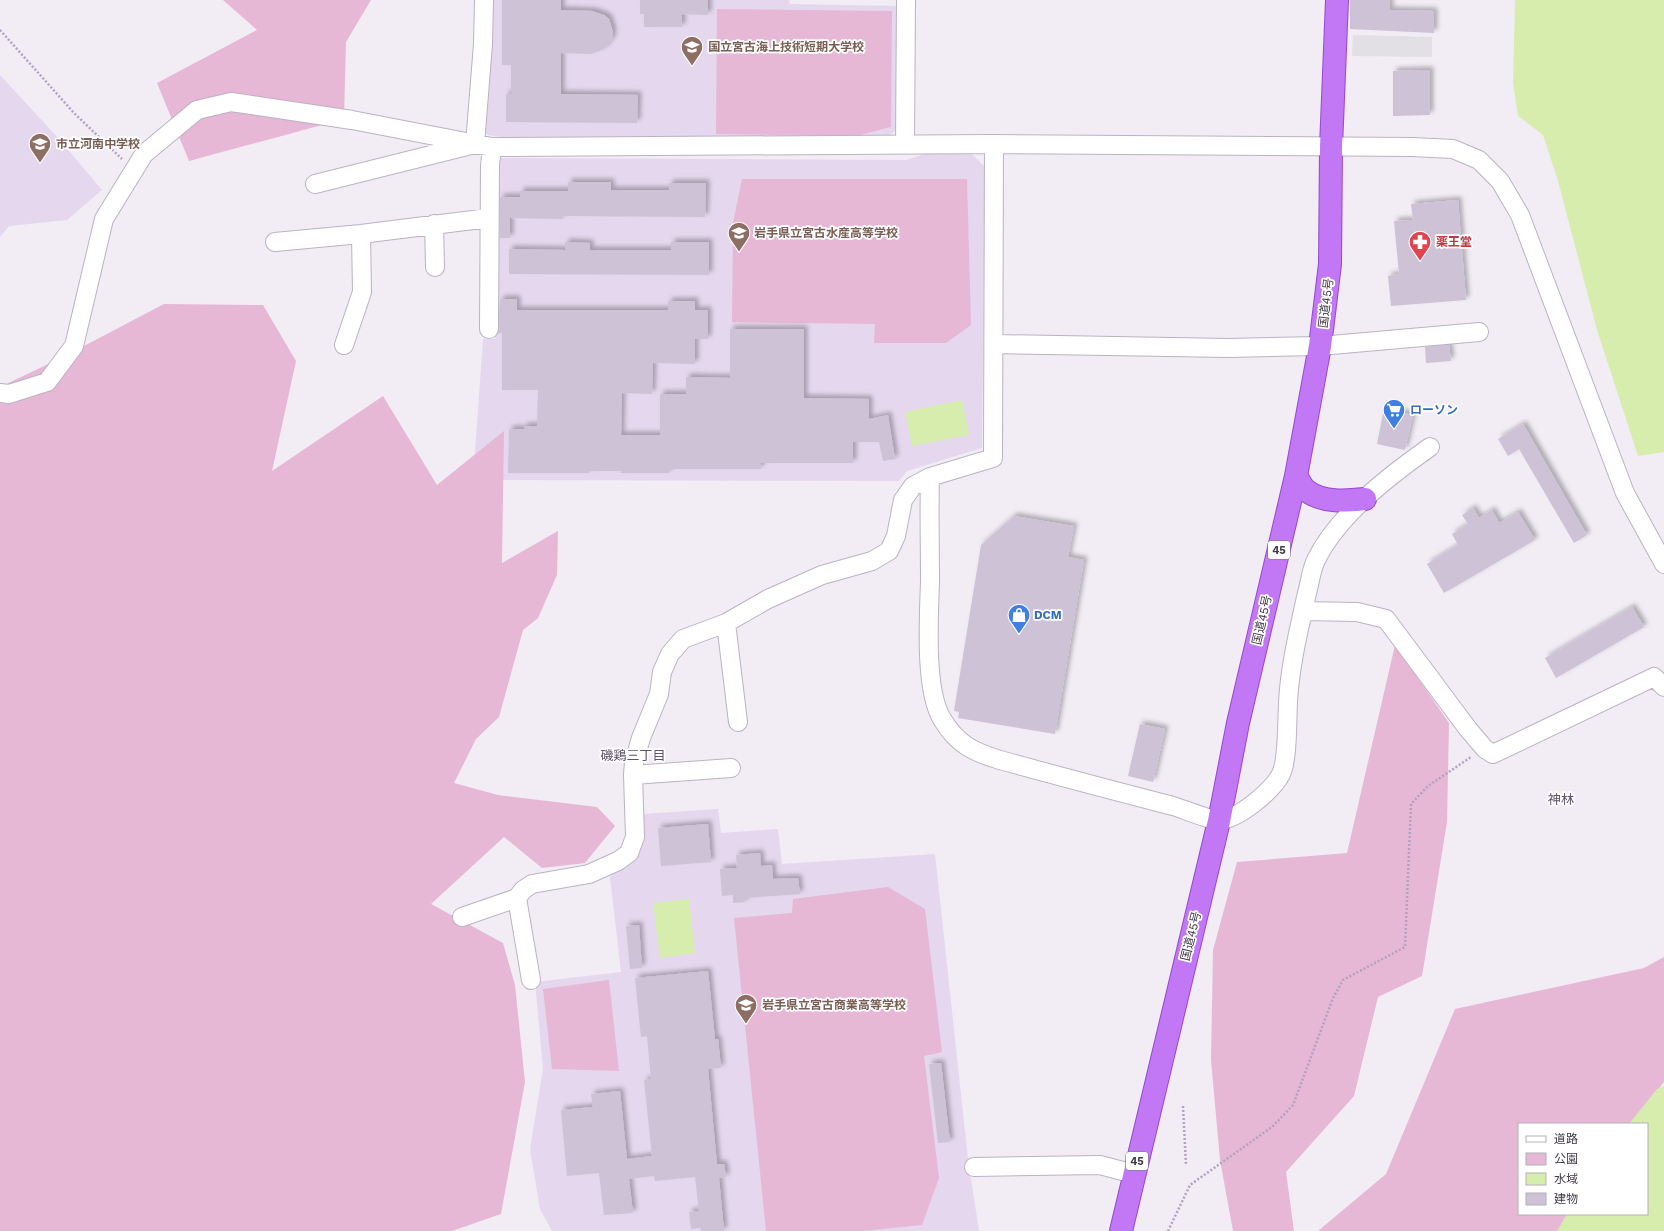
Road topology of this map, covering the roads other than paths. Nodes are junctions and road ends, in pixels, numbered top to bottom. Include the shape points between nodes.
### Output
1 (484, 0) edge
2 (906, 0) edge
3 (1337, 0) edge
4 (475, 144) junction
5 (994, 144) junction
6 (905, 145) junction
7 (492, 147) junction
8 (1331, 147) junction
9 (315, 184) dead end
10 (489, 218) junction
11 (434, 224) junction
12 (361, 234) junction
13 (275, 242) dead end
14 (435, 266) dead end
15 (489, 329) dead end
16 (1479, 332) dead end
17 (994, 344) junction
18 (344, 345) dead end
19 (1320, 346) junction
20 (0, 393) edge
21 (1430, 447) dead end
22 (1296, 476) junction
23 (930, 477) junction
24 (1364, 499) junction
25 (1664, 564) edge
26 (1303, 611) junction
27 (726, 623) junction
28 (1664, 687) edge
29 (738, 722) dead end
30 (731, 768) dead end
31 (633, 775) junction
32 (1219, 820) junction
33 (517, 898) junction
34 (462, 917) dead end
35 (531, 980) dead end
36 (974, 1167) dead end
37 (1134, 1174) junction
38 (1121, 1231) edge

1 - 4 street
2 - 6 street
3 - 8 highway, 国道45号 / 45
4 - 7 street
4 - 9 street
4 - 20 street via 352,120 231,102 197,110 144,154 104,219 74,346 47,382 9,394
5 - 6 street
5 - 8 street
5 - 17 street
6 - 7 street
7 - 10 street
8 - 19 highway, 国道45号 / 45 via 1330,264
8 - 25 street via 1453,149 1479,160 1500,181 1520,215 1625,493
10 - 11 street
10 - 15 street
11 - 12 street
11 - 14 street
12 - 13 street
12 - 18 street via 362,292
16 - 19 street
17 - 19 street via 1228,348
17 - 23 street via 993,458
19 - 22 highway, 国道45号 / 45
21 - 24 street via 1396,471
22 - 24 highway via 1306,491 1323,498 1343,501
22 - 32 highway, 国道45号 / 45 via 1238,723
23 - 27 street via 912,486 903,500 896,536 889,551 872,561 822,575 793,587
23 - 32 street via 929,648 932,690 941,718 956,739 978,753 1000,760
24 - 26 street via 1332,533 1315,561
26 - 28 street via 1357,612 1386,619 1485,749 1493,754 1654,677
26 - 32 street via 1294,650 1282,773 1260,799 1244,810
27 - 29 street
27 - 31 street via 683,639 670,654 662,672 659,694 641,738
30 - 31 street
31 - 33 street via 635,837 629,853 589,874 532,884
32 - 37 highway, 国道45号 / 45
33 - 34 street
33 - 35 street
36 - 37 street via 1100,1165
37 - 38 highway, 国道45号 / 45

